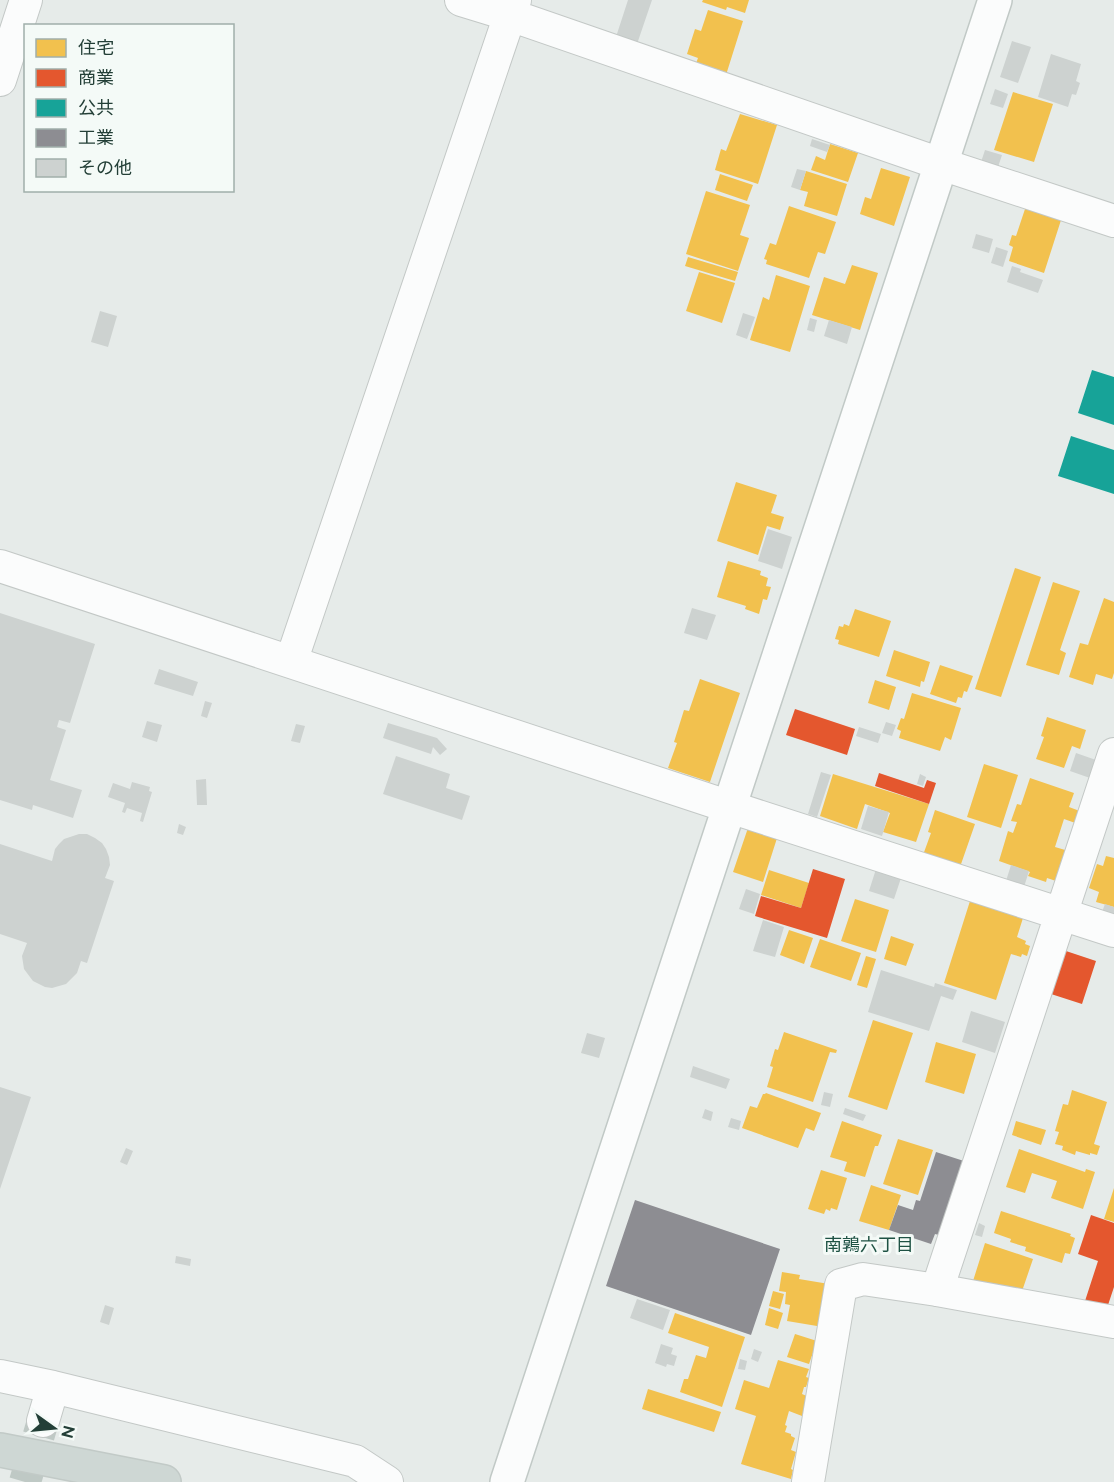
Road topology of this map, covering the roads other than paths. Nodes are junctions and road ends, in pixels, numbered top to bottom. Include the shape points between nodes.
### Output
1 (26, 0) edge
2 (461, 0) edge
3 (995, 0) edge
4 (512, 8) edge
5 (0, 80) edge
6 (941, 164) junction
7 (1114, 221) edge
8 (0, 566) edge
9 (291, 662) junction
10 (1114, 754) edge
11 (730, 807) junction
12 (1061, 914) junction
13 (1114, 931) edge
14 (937, 1290) junction
15 (1114, 1322) edge
16 (0, 1376) edge
17 (52, 1387) junction
18 (43, 1421) tunnel mouth
19 (0, 1450) edge
20 (164, 1482) edge
21 (387, 1482) edge
22 (507, 1482) edge
23 (808, 1482) edge

1 - 5 street
2 - 4 street
3 - 6 street
4 - 6 street
4 - 9 street
6 - 7 street
6 - 11 street
8 - 9 street
9 - 11 street
10 - 12 street
11 - 12 street
11 - 22 street
12 - 13 street
12 - 14 street
14 - 15 street
14 - 23 street via 863,1279 841,1285
16 - 17 street
17 - 18 street
17 - 21 street via 355,1461
19 - 20 main road

